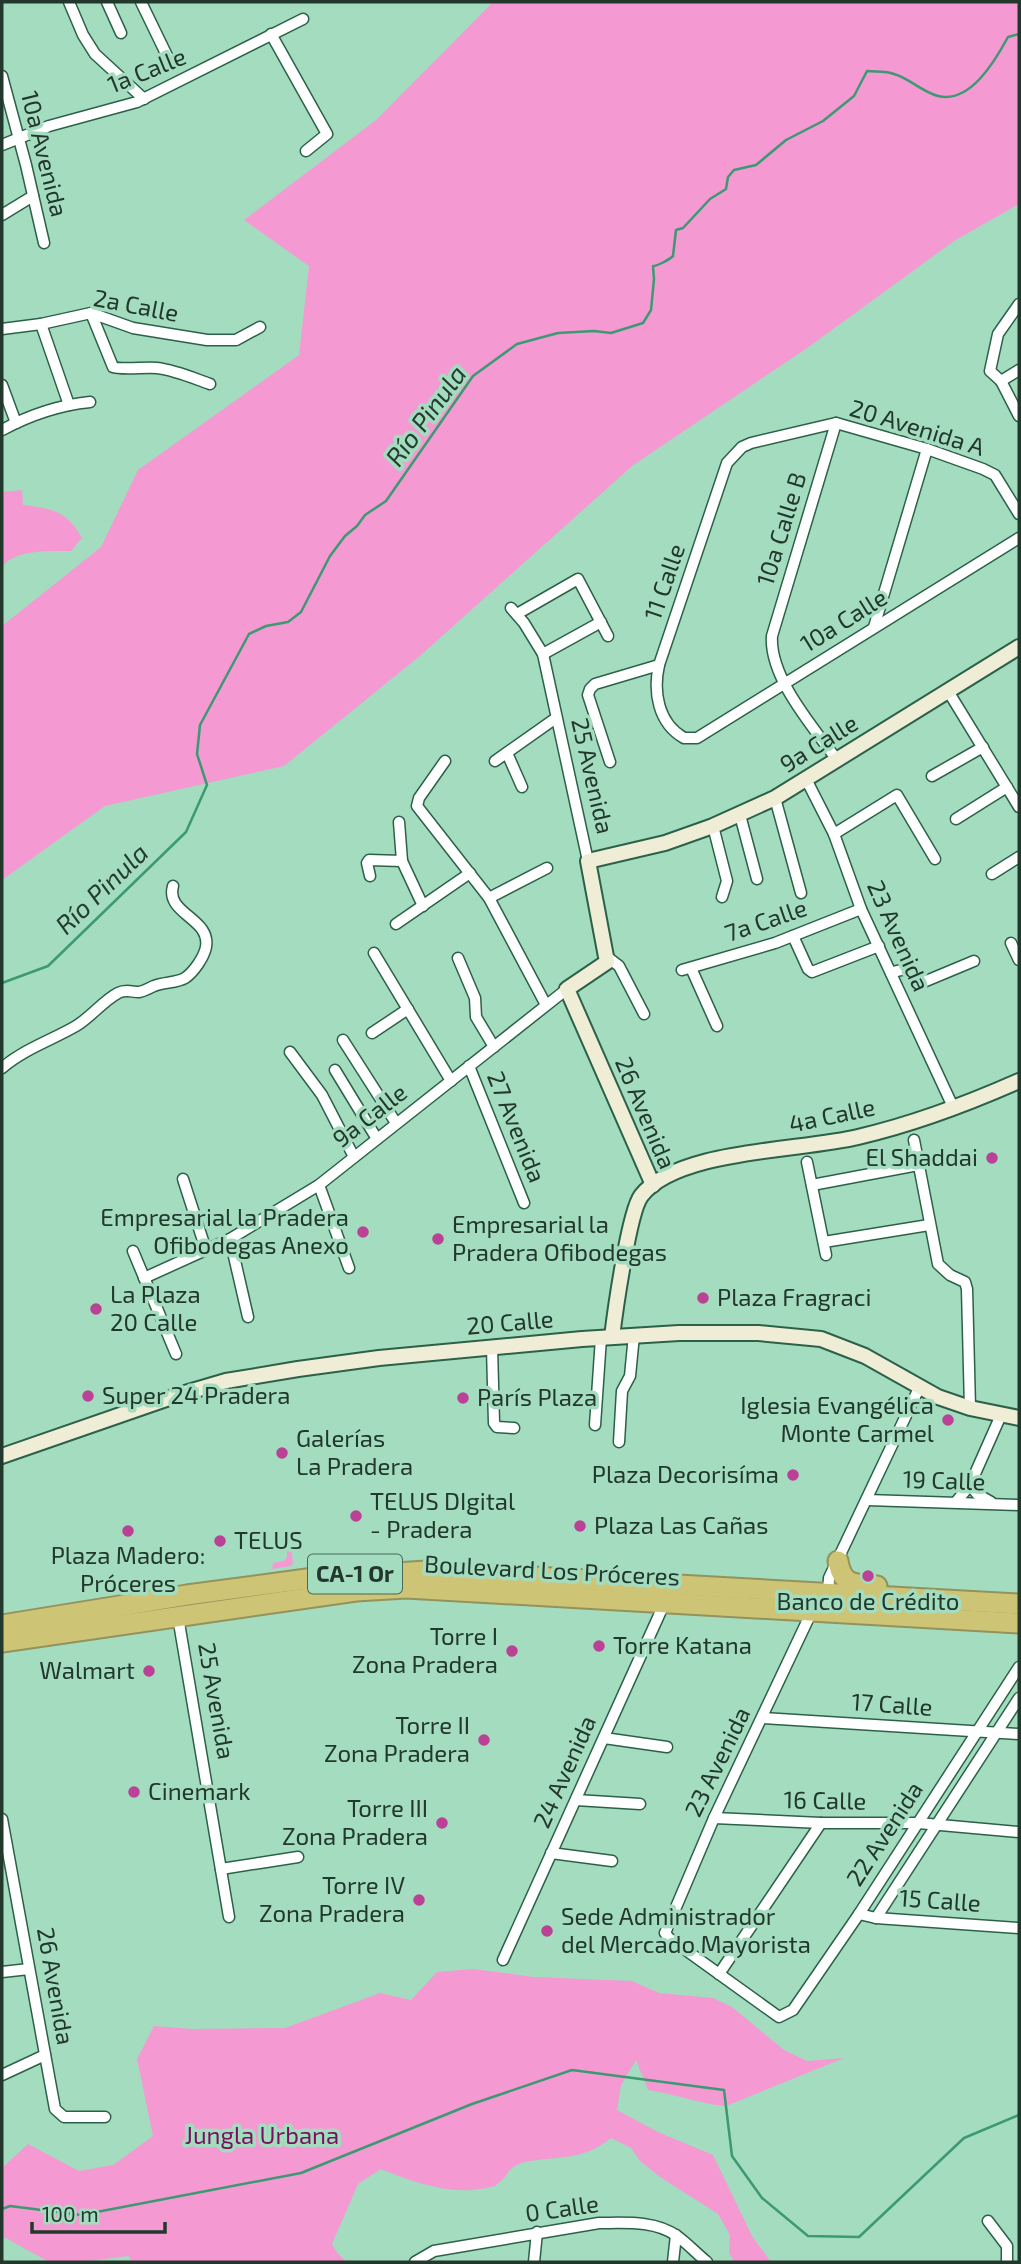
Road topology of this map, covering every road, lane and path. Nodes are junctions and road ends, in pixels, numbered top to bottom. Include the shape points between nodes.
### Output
1 (69, 2) edge
2 (107, 2) edge
3 (141, 2) edge
4 (303, 19) dead end
5 (121, 33) dead end
6 (271, 34) junction
7 (171, 64) dead end
8 (2, 76) edge
9 (144, 99) junction
10 (19, 137) junction
11 (2, 145) edge
12 (306, 151) dead end
13 (33, 196) junction
14 (2, 215) edge
15 (44, 243) dead end
16 (1019, 304) edge
17 (91, 313) junction
18 (41, 324) junction
19 (260, 327) dead end
20 (2, 329) edge
21 (1019, 370) edge
22 (1001, 381) junction
23 (210, 384) dead end
24 (2, 385) edge
25 (90, 402) dead end
26 (69, 405) junction
27 (1019, 416) edge
28 (16, 423) junction
29 (836, 423) junction
30 (2, 430) edge
31 (742, 447) joint
32 (927, 449) junction
33 (1019, 514) edge
34 (1019, 538) edge
35 (601, 621) junction
36 (874, 626) junction
37 (608, 636) dead end
38 (1019, 647) edge
39 (543, 654) junction
40 (659, 665) junction
41 (785, 683) junction
42 (948, 691) junction
43 (555, 718) junction
44 (983, 747) junction
45 (507, 753) junction
46 (837, 760) junction
47 (445, 761) dead end
48 (495, 761) dead end
49 (610, 762) dead end
50 (932, 776) dead end
51 (806, 779) junction
52 (523, 787) dead end
53 (1007, 787) junction
54 (775, 798) junction
55 (1019, 807) edge
56 (740, 815) junction
57 (956, 819) dead end
58 (398, 821) dead end
59 (713, 826) junction
60 (834, 834) junction
61 (1019, 857) edge
62 (936, 859) dead end
63 (402, 861) junction
64 (588, 861) junction
65 (547, 869) dead end
66 (470, 873) junction
67 (992, 874) dead end
68 (370, 876) dead end
69 (757, 879) dead end
70 (173, 886) dead end
71 (801, 893) dead end
72 (722, 897) dead end
73 (489, 898) junction
74 (424, 906) junction
75 (862, 909) junction
76 (397, 924) dead end
77 (793, 936) junction
78 (1012, 943) dead end
79 (879, 946) junction
80 (374, 953) dead end
81 (458, 958) dead end
82 (607, 959) junction
83 (1019, 960) edge
84 (974, 961) dead end
85 (891, 973) junction
86 (567, 989) junction
87 (546, 1005) junction
88 (408, 1009) junction
89 (644, 1014) dead end
90 (717, 1026) dead end
91 (372, 1033) dead end
92 (343, 1040) dead end
93 (494, 1047) junction
94 (290, 1052) dead end
95 (469, 1066) junction
96 (2, 1068) edge
97 (335, 1070) dead end
98 (451, 1081) junction
99 (1019, 1081) edge
100 (954, 1109) junction
101 (396, 1124) junction
102 (377, 1139) junction
103 (914, 1140) dead end
104 (354, 1157) junction
105 (807, 1161) dead end
106 (918, 1165) junction
107 (183, 1179) dead end
108 (319, 1185) junction
109 (653, 1185) junction
110 (812, 1185) junction
111 (524, 1203) dead end
112 (929, 1224) junction
113 (230, 1239) junction
114 (824, 1242) junction
115 (206, 1250) junction
116 (133, 1251) dead end
117 (826, 1255) dead end
118 (349, 1268) dead end
119 (144, 1278) junction
120 (248, 1317) dead end
121 (634, 1335) junction
122 (606, 1337) junction
123 (492, 1347) junction
124 (176, 1354) dead end
125 (920, 1387) junction
126 (970, 1408) junction
127 (1001, 1415) junction
128 (1019, 1418) edge
129 (595, 1425) dead end
130 (514, 1428) dead end
131 (619, 1441) dead end
132 (2, 1456) edge
133 (970, 1485) junction
134 (867, 1500) junction
135 (956, 1502) junction
136 (995, 1503) junction
137 (1019, 1505) edge
138 (838, 1561) junction
139 (828, 1595) junction
140 (666, 1602) junction
141 (991, 1602) junction
142 (1019, 1604) edge
143 (812, 1612) junction
144 (178, 1617) junction
145 (1019, 1623) edge
146 (2, 1625) edge
147 (2, 1642) edge
148 (1019, 1667) edge
149 (1019, 1699) edge
150 (763, 1718) junction
151 (979, 1731) junction
152 (998, 1733) junction
153 (1019, 1734) edge
154 (604, 1738) junction
155 (667, 1747) dead end
156 (576, 1800) junction
157 (640, 1804) dead end
158 (714, 1818) junction
159 (2, 1819) edge
160 (821, 1823) junction
161 (918, 1823) junction
162 (937, 1824) junction
163 (1019, 1832) edge
164 (551, 1853) junction
165 (298, 1857) dead end
166 (612, 1861) dead end
167 (221, 1869) junction
168 (859, 1914) junction
169 (229, 1917) dead end
170 (876, 1918) junction
171 (1019, 1928) edge
172 (503, 1960) dead end
173 (29, 1969) junction
174 (2, 1972) edge
175 (719, 1974) junction
176 (45, 2055) junction
177 (2, 2075) edge
178 (105, 2117) dead end
179 (988, 2221) dead end
180 (537, 2232) junction
181 (676, 2235) junction
182 (415, 2262) edge
183 (534, 2262) edge
184 (673, 2262) edge
185 (707, 2262) edge
186 (1007, 2262) edge

1 - 9 street via 95,54
2 - 5 street
3 - 7 street
4 - 6 street, 1a Calle
6 - 9 street, 1a Calle
6 - 12 street via 327,134
8 - 10 street, 10a Avenida
9 - 10 street, 1a Calle
10 - 11 street, 1a Calle
10 - 13 street, 10a Avenida
13 - 14 street
13 - 15 street, 10a Avenida
16 - 22 street via 998,334 990,371
17 - 18 street, 2a Calle
17 - 19 street, 2a Calle via 133,328 207,340 236,340
17 - 23 street via 110,363 118,369 160,369
18 - 20 street, 2a Calle
18 - 26 street
21 - 22 street
22 - 27 street
24 - 28 street
25 - 26 street
26 - 28 street
28 - 30 street
29 - 31 street, 20 Avenida A
29 - 32 street, 20 Avenida A
29 - 41 street, 10a Calle B via 772,636 773,661
31 - 40 street, 11 Calle via 727,463
32 - 33 street, 20 Avenida A via 995,475
32 - 36 street
34 - 36 street, 10a Calle
35 - 37 street
35 - 39 street
35 - 39 street, 25 Avenida via 576,579 514,611
36 - 41 street, 10a Calle
38 - 42 street, 9a Calle
39 - 43 street, 25 Avenida
40 - 41 street, 10a Calle via 659,704 667,723 690,739
40 - 49 street via 590,689 588,695
41 - 46 street
42 - 44 street
42 - 46 street, 9a Calle
43 - 45 street
43 - 64 street, 25 Avenida
44 - 50 street
44 - 53 street
45 - 48 street
45 - 52 street
46 - 51 street, 9a Calle
47 - 66 street via 417,806 439,826
51 - 54 street, 9a Calle
51 - 60 street, 23 Avenida
53 - 55 street
53 - 57 street
54 - 56 street, 9a Calle
54 - 71 street
56 - 59 street, 9a Calle
56 - 69 street
58 - 63 street
59 - 64 street, 9a Calle
59 - 72 street via 727,881
60 - 62 street via 897,795
60 - 75 street, 23 Avenida
61 - 67 street
63 - 68 street via 369,860
63 - 74 street
64 - 82 street, 25 Avenida
65 - 73 street
66 - 73 street
66 - 74 street
70 - 96 street via 173,901 204,934 206,948 198,965 185,978 141,992 115,994 75,1027
73 - 87 street
74 - 76 street
75 - 77 street, 7a Calle
75 - 79 street, 23 Avenida
77 - 79 street via 812,972
77 - 90 street, 7a Calle via 686,969
78 - 83 street
79 - 85 street, 23 Avenida
80 - 88 street
81 - 93 street via 475,998 475,1017
82 - 86 street, 9a Calle
82 - 89 street via 619,966
84 - 85 street via 926,981 909,969
85 - 100 street, 23 Avenida
86 - 87 street, 9a Calle
86 - 109 street, 26 Avenida
87 - 93 street, 9a Calle
88 - 91 street
88 - 98 street
92 - 101 street
93 - 95 street, 9a Calle
94 - 104 street via 322,1095
95 - 98 street, 9a Calle
95 - 111 street, 27 Avenida
97 - 102 street
98 - 101 street, 9a Calle
99 - 100 street, 4a Calle
100 - 109 street, 4a Calle via 858,1137 701,1162
101 - 102 street, 9a Calle
102 - 104 street, 9a Calle
103 - 106 street
104 - 108 street, 9a Calle
105 - 110 street
106 - 110 street
106 - 112 street
107 - 115 street
108 - 113 street, 9a Calle
108 - 118 street
109 - 122 street, 26 Avenida via 637,1205
110 - 114 street
112 - 114 street
112 - 126 street via 938,1264 965,1282 967,1289
113 - 115 street, 9a Calle
113 - 120 street
114 - 117 street
115 - 119 street, 9a Calle
116 - 119 street
119 - 124 street
121 - 122 street, 20 Calle
121 - 125 street, 20 Calle via 758,1333 821,1339 865,1356
121 - 131 street via 630,1377 622,1391
122 - 123 street, 20 Calle
122 - 129 street
123 - 130 street via 494,1423
123 - 132 street, 20 Calle via 298,1368 226,1381
125 - 126 street, 20 Calle
125 - 134 street
126 - 127 street, 20 Calle
127 - 128 street, 20 Calle
127 - 133 street
133 - 135 street
133 - 136 street
134 - 135 street, 19 Calle
134 - 138 street
135 - 136 street, 19 Calle
136 - 137 street, 19 Calle
138 - 139 street via 829,1578
138 - 141 highway via 844,1577 856,1584 978,1594
139 - 141 highway, Boulevard Los Próceres / CA-1 Or
139 - 146 highway, Boulevard Los Próceres / CA-1 Or via 413,1571 314,1578
140 - 143 highway, Boulevard Los Próceres / CA-1 Or
140 - 144 highway, Boulevard Los Próceres / CA-1 Or via 406,1588
140 - 154 street, 24 Avenida
141 - 142 highway, Boulevard Los Próceres / CA-1 Or
143 - 145 highway, Boulevard Los Próceres / CA-1 Or
143 - 150 street, 23 Avenida
144 - 147 highway, Boulevard Los Próceres / CA-1 Or
144 - 167 street, 25 Avenida
148 - 151 street, 22 Avenida
149 - 152 street, 22 Avenida
150 - 151 street, 17 Calle
150 - 158 street, 23 Avenida
151 - 152 street, 17 Calle
151 - 161 street, 22 Avenida
152 - 153 street, 17 Calle
152 - 162 street, 22 Avenida
154 - 155 street
154 - 156 street, 24 Avenida
156 - 157 street
156 - 164 street, 24 Avenida
158 - 160 street, 16 Calle
158 - 175 street, 23 Avenida via 665,1933
159 - 173 street, 26 Avenida
160 - 161 street, 16 Calle
160 - 175 street
161 - 162 street, 16 Calle
161 - 168 street, 22 Avenida
162 - 163 street, 16 Calle
162 - 170 street, 22 Avenida
164 - 166 street
164 - 172 street, 24 Avenida
165 - 167 street
167 - 169 street, 25 Avenida
168 - 170 street, 15 Calle
168 - 175 street, 22 Avenida via 793,2010 779,2017
170 - 171 street, 15 Calle
173 - 174 street
173 - 176 street, 26 Avenida
176 - 177 street
176 - 178 street, 26 Avenida via 60,2116
179 - 186 street via 1007,2246
180 - 181 street, 0 Calle via 622,2223
180 - 182 street, 0 Calle via 434,2251
180 - 183 street
181 - 184 street
181 - 185 street, 0 Calle

